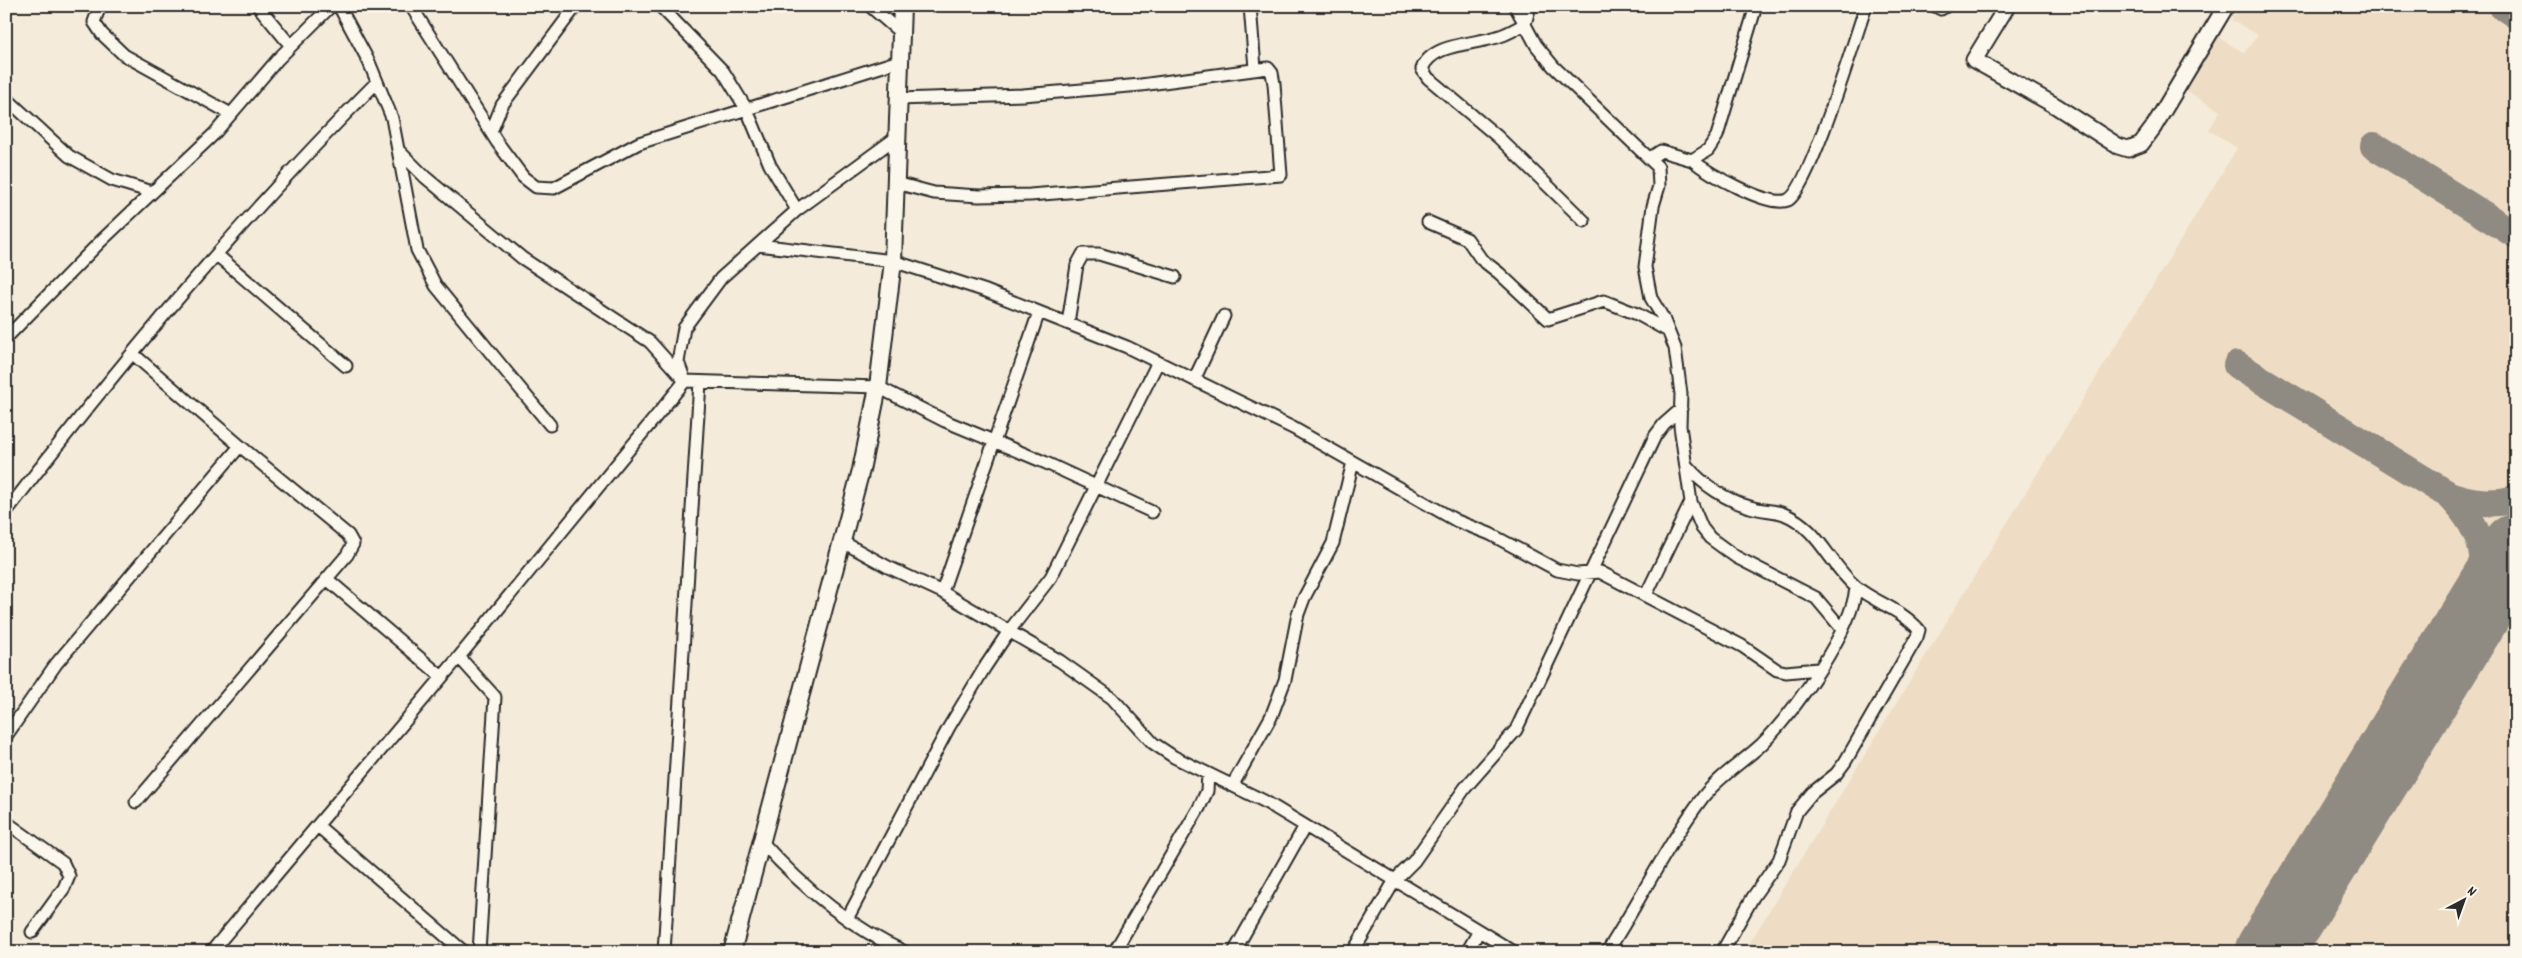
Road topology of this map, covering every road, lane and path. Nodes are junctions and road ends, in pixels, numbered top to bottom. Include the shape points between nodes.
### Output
1 (100, 6) edge
2 (258, 6) edge
3 (330, 6) edge
4 (339, 6) edge
5 (410, 6) edge
6 (576, 6) edge
7 (660, 6) edge
8 (870, 6) edge
9 (902, 6) edge
10 (1250, 6) edge
11 (1515, 6) edge
12 (1530, 6) edge
13 (1756, 6) edge
14 (1866, 6) edge
15 (1935, 6) edge
16 (1946, 6) edge
17 (2007, 6) edge
18 (2226, 6) edge
19 (1525, 24) junction
20 (900, 33) junction
21 (291, 46) junction
22 (899, 61) junction
23 (1255, 68) junction
24 (377, 82) junction
25 (6, 98) edge
26 (898, 99) junction
27 (746, 110) junction
28 (232, 114) junction
29 (490, 132) junction
30 (897, 137) junction
31 (398, 150) junction
32 (1650, 158) junction
33 (1692, 160) junction
34 (896, 183) junction
35 (152, 192) junction
36 (797, 210) junction
37 (1584, 220) dead end
38 (1428, 222) dead end
39 (758, 245) junction
40 (217, 255) junction
41 (893, 261) junction
42 (1175, 277) dead end
43 (1039, 312) junction
44 (1224, 316) dead end
45 (1068, 323) junction
46 (1668, 331) junction
47 (6, 338) edge
48 (133, 354) junction
49 (1158, 362) junction
50 (346, 366) dead end
51 (1194, 380) junction
52 (685, 381) junction
53 (700, 382) junction
54 (878, 387) junction
55 (1681, 409) junction
56 (550, 424) dead end
57 (994, 441) junction
58 (240, 446) junction
59 (1353, 462) junction
60 (1687, 466) junction
61 (1095, 486) junction
62 (1691, 502) junction
63 (8, 505) edge
64 (1152, 512) dead end
65 (841, 541) junction
66 (1592, 571) junction
67 (327, 579) junction
68 (1856, 587) junction
69 (942, 592) junction
70 (1646, 595) junction
71 (1842, 629) junction
72 (1009, 631) junction
73 (459, 657) junction
74 (1818, 669) junction
75 (442, 677) junction
76 (6, 736) edge
77 (1208, 774) junction
78 (1232, 786) junction
79 (136, 802) dead end
80 (6, 822) edge
81 (318, 826) junction
82 (1305, 826) junction
83 (760, 840) junction
84 (1395, 880) junction
85 (847, 919) junction
86 (1479, 931) junction
87 (32, 932) dead end
88 (212, 952) edge
89 (464, 952) edge
90 (478, 952) edge
91 (664, 952) edge
92 (732, 952) edge
93 (905, 952) edge
94 (1114, 952) edge
95 (1234, 952) edge
96 (1353, 952) edge
97 (1467, 952) edge
98 (1514, 952) edge
99 (1607, 952) edge
100 (1722, 952) edge

1 - 28 street via 94,22 124,55
2 - 21 street
3 - 21 street
4 - 24 street
5 - 29 street
6 - 29 street via 502,105
7 - 27 street via 723,71
8 - 20 street
9 - 20 main road
10 - 23 street
11 - 19 street
12 - 19 street
13 - 33 street via 1717,136 1708,150
14 - 33 street via 1828,122 1791,198 1784,201 1753,194 1710,174
15 - 16 street via 1941,9
17 - 18 street via 1974,60 2128,149 2141,144 2154,128
19 - 32 street via 1553,66
19 - 37 street via 1500,36 1438,52 1425,60 1422,69
20 - 22 main road
21 - 28 street
22 - 26 main road
22 - 27 street
23 - 26 street via 1141,85 1024,95
23 - 34 street via 1268,68 1272,73 1281,175 1030,195 934,193
24 - 31 street via 392,118
24 - 40 street via 326,133
25 - 35 street via 69,156 112,180
26 - 30 main road
27 - 29 street via 639,143 554,188 536,187 523,177
27 - 36 street via 770,165
28 - 35 street
30 - 34 main road
30 - 36 street
31 - 52 street via 425,177 522,258 650,342
31 - 56 street via 417,250 436,286
32 - 33 street via 1660,151
32 - 46 street via 1660,174 1645,268 1650,298
34 - 41 main road
35 - 47 street
36 - 39 street
38 - 46 street via 1467,239 1481,259 1500,272 1548,319 1604,301
39 - 41 street
39 - 52 street via 721,278 684,328 678,362
40 - 48 street
40 - 50 street
41 - 43 street
41 - 54 main road
42 - 45 street via 1099,254 1083,254 1077,264
43 - 45 street
43 - 57 street
44 - 51 street
45 - 49 street
46 - 55 street via 1677,356
48 - 58 street
48 - 63 street
49 - 51 street
49 - 61 street
51 - 59 street via 1293,428
52 - 53 street
52 - 73 street
53 - 54 street
53 - 91 street
54 - 57 street via 946,422
54 - 65 main road
55 - 60 street via 1680,426
55 - 66 street via 1655,436
57 - 61 street
57 - 69 street
58 - 67 street via 348,535 353,544 348,555
58 - 76 street via 56,664
59 - 66 street via 1457,521 1490,534 1557,570 1578,574
59 - 78 street via 1333,543 1298,614 1285,680 1271,717
60 - 62 street
60 - 68 street via 1701,482 1729,498 1750,507 1784,514 1814,533
61 - 64 street
61 - 72 street via 1051,577
62 - 70 street
62 - 71 street via 1710,538 1736,557 1816,598
65 - 69 street
65 - 83 main road via 807,677
66 - 70 street
66 - 84 street via 1516,730 1465,788 1414,861
67 - 75 street
67 - 79 street
68 - 71 street via 1855,600
68 - 100 street via 1913,623 1919,630 1917,637 1845,762 1797,811 1779,860 1753,897
69 - 72 street
70 - 74 street via 1742,646 1777,670
71 - 74 street
72 - 77 street via 1060,661 1112,698 1134,726 1153,743
72 - 85 street via 949,727
73 - 75 street
73 - 90 street via 495,696
74 - 99 street via 1783,722 1704,795
75 - 81 street
77 - 78 street
77 - 94 street via 1207,791 1200,808
78 - 82 street
80 - 87 street via 63,863 69,876
81 - 88 street
81 - 89 street
82 - 84 street
82 - 95 street
83 - 85 street via 783,865
83 - 92 main road
84 - 86 street
84 - 96 street
85 - 93 street via 871,936
86 - 97 street
86 - 98 street

